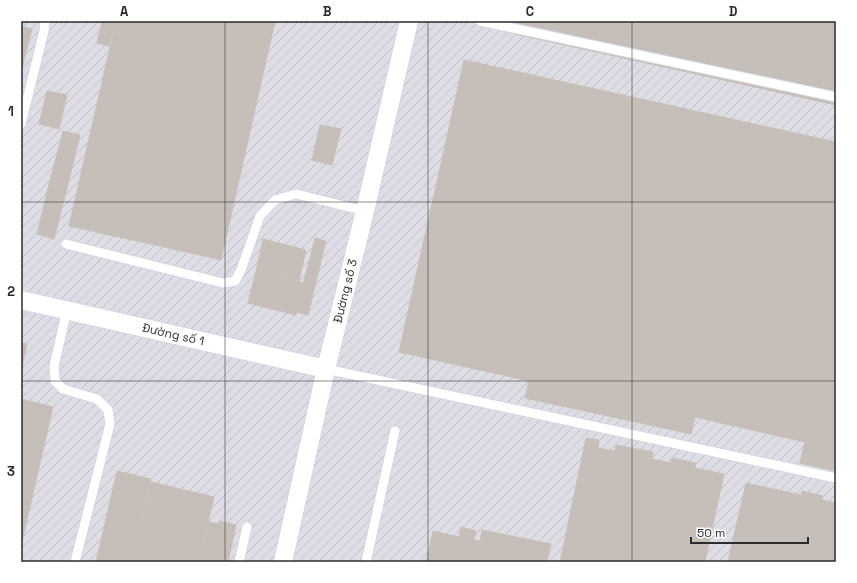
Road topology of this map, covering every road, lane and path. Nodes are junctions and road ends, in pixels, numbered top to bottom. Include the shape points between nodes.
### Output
1 (45, 21) edge
2 (409, 21) edge
3 (480, 21) edge
4 (498, 23) edge
5 (836, 97) edge
6 (21, 124) edge
7 (365, 211) junction
8 (66, 244) dead end
9 (21, 300) edge
10 (67, 310) junction
11 (326, 369) junction
12 (394, 431) dead end
13 (836, 478) edge
14 (247, 527) dead end
15 (75, 562) edge
16 (239, 562) edge
17 (283, 562) edge
18 (366, 562) edge

1 - 6 lane
2 - 7 street, Đường số 3
3 - 4 lane
4 - 5 lane
7 - 8 lane via 296,194 275,200 260,216 235,281 223,283
7 - 11 street, Đường số 3
9 - 10 street, Đường số 1
10 - 11 street, Đường số 1
10 - 15 lane via 54,366 55,381 63,389 98,399 108,410 110,424
11 - 13 lane
11 - 17 street, Đường số 3
12 - 18 lane
14 - 16 lane

